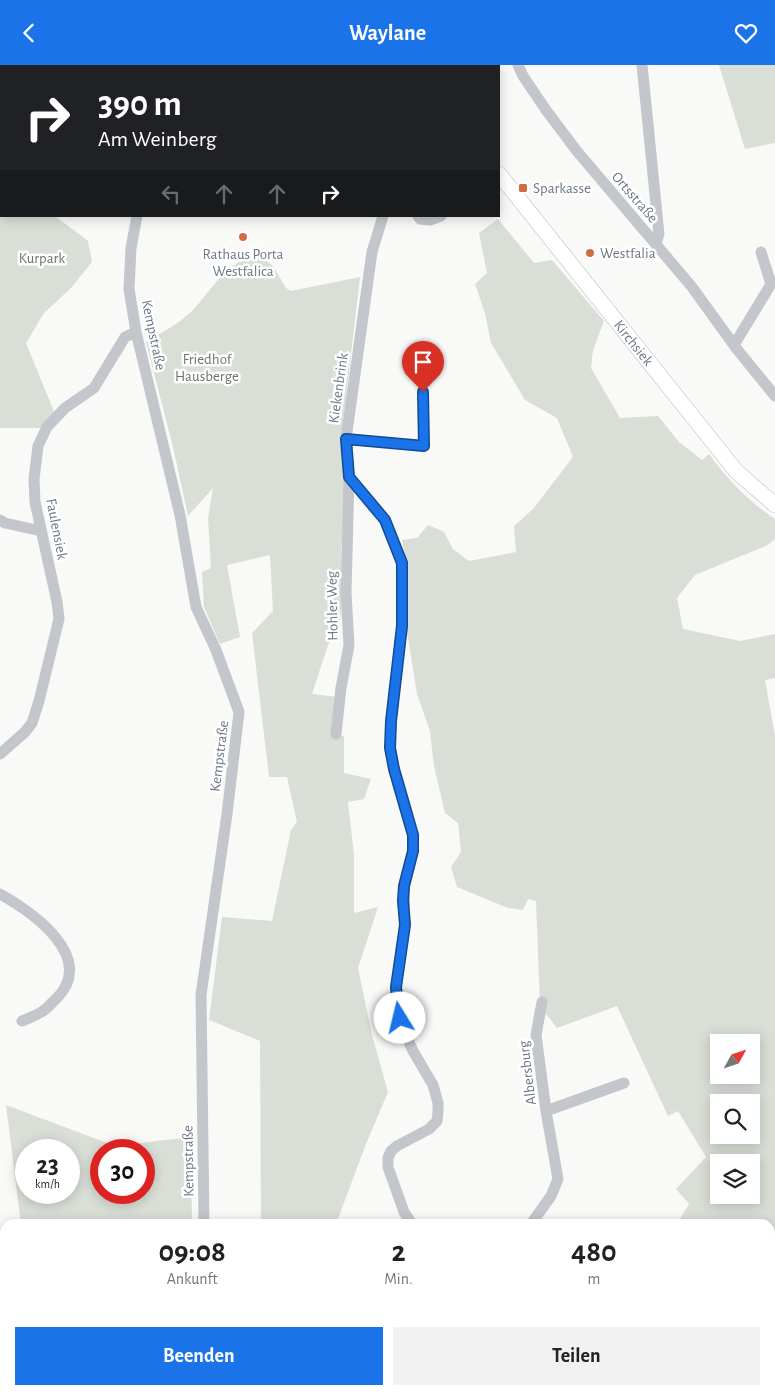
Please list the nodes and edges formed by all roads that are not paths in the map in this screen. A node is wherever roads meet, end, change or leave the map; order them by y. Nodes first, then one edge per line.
1 (518, 65) edge
2 (642, 65) edge
3 (501, 180) edge
4 (137, 217) edge
5 (383, 217) edge
6 (419, 217) edge
7 (438, 217) edge
8 (656, 244) junction
9 (761, 252) dead end
10 (136, 332) junction
11 (734, 345) junction
12 (423, 392) dead end
13 (775, 396) edge
14 (346, 439) junction
15 (349, 477) junction
16 (775, 505) edge
17 (0, 520) edge
18 (41, 531) junction
19 (336, 733) dead end
20 (0, 754) edge
21 (0, 894) edge
22 (542, 1002) dead end
23 (22, 1021) dead end
24 (624, 1083) dead end
25 (546, 1111) junction
26 (204, 1219) edge
27 (409, 1219) edge
28 (535, 1219) edge

1 - 8 street, Ortsstraße
2 - 8 street
3 - 16 main road, Kirchsiek
4 - 10 street, Kempstraße
5 - 14 street, Kiekenbrink
6 - 7 street
8 - 11 street, Ortsstraße
9 - 11 street
10 - 18 street, Faulensiek
10 - 26 street, Kempstraße
11 - 13 street, Ortsstraße
12 - 14 street
14 - 15 street, Kiekenbrink
15 - 19 street, Hohler Weg
15 - 27 street
17 - 18 street
18 - 20 street, Faulensiek
21 - 23 street
22 - 25 street, Albersburg
24 - 25 street, Albersburg
25 - 28 street, Albersburg

